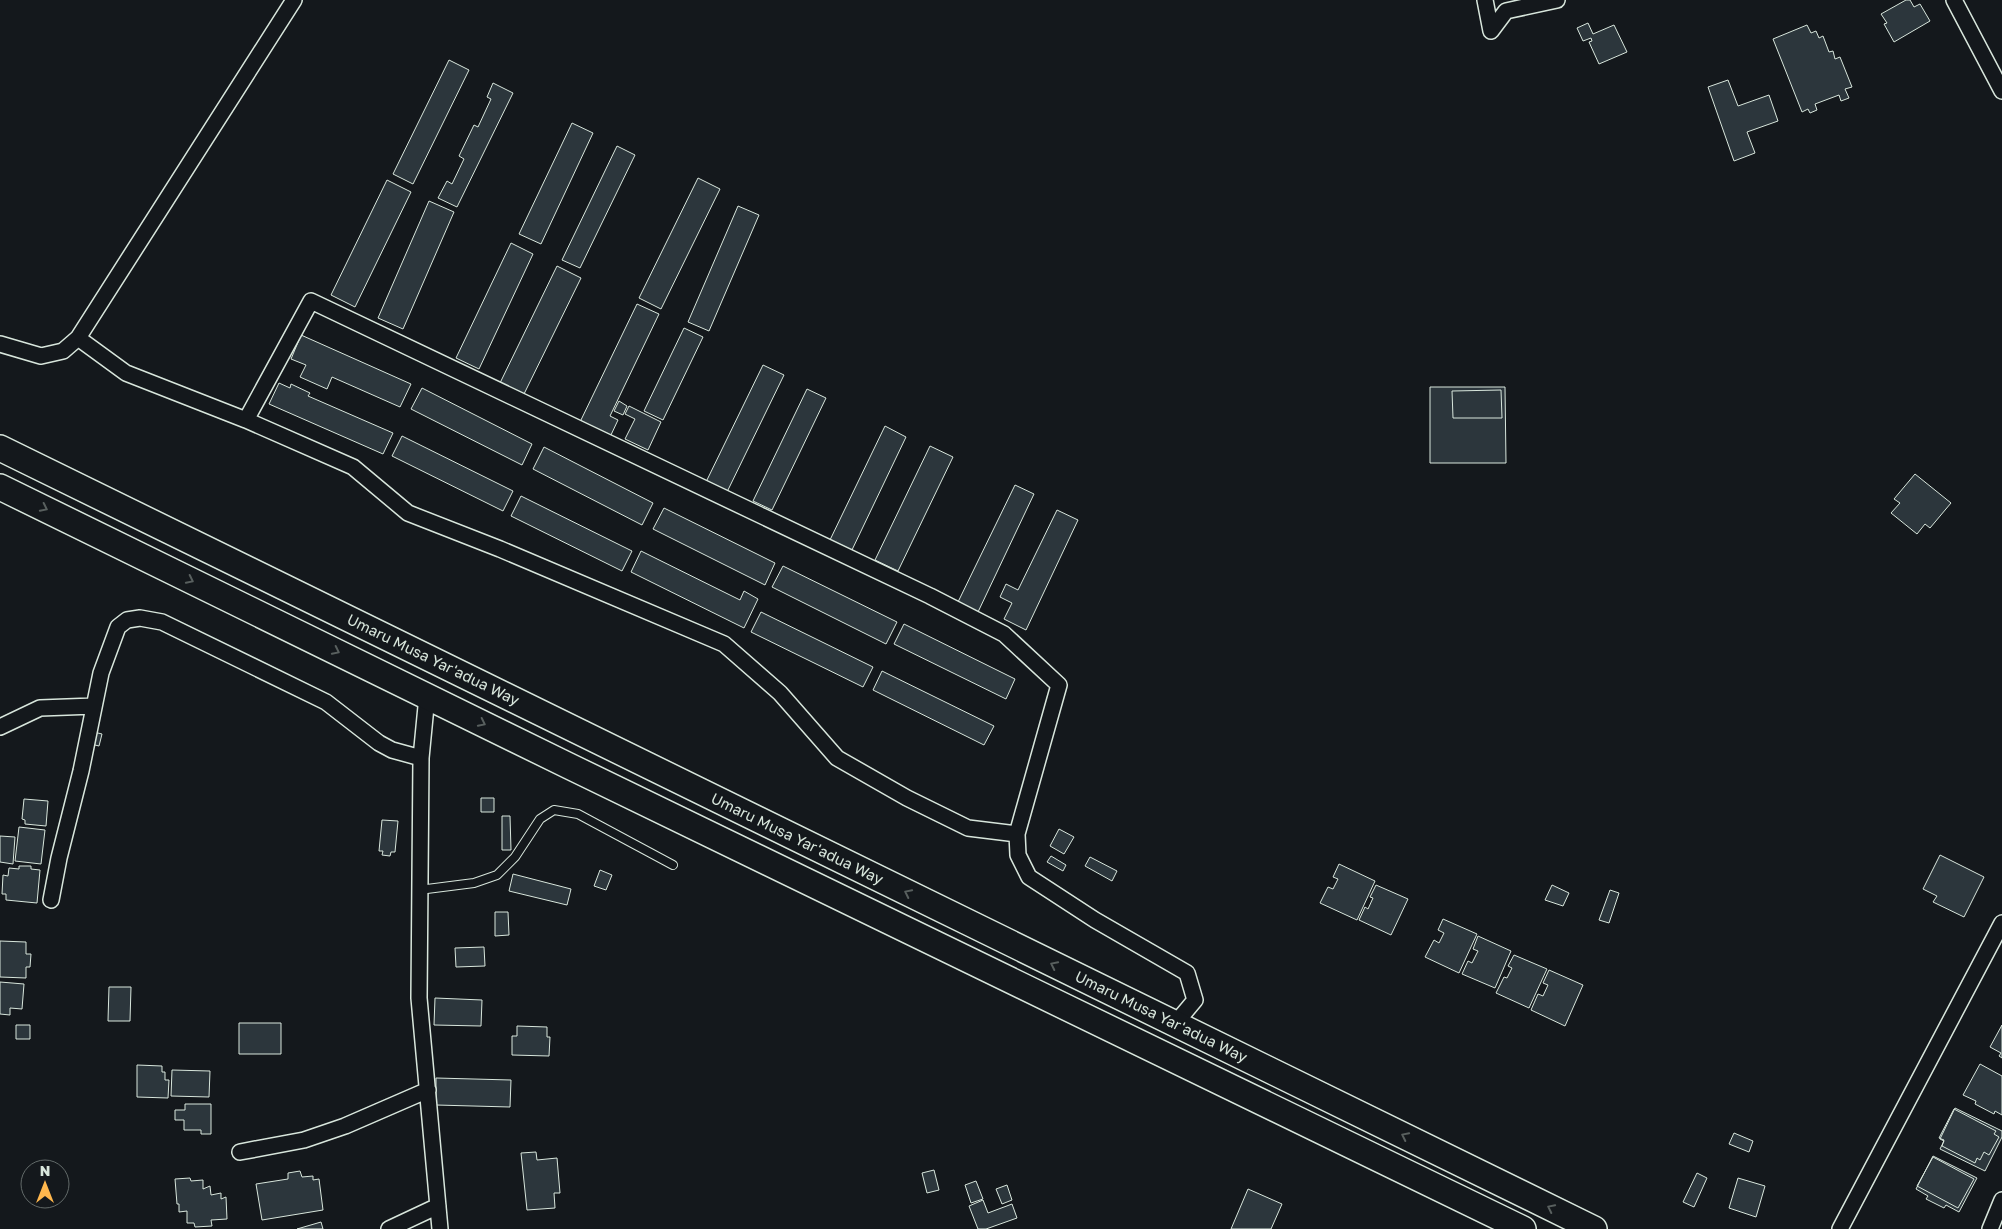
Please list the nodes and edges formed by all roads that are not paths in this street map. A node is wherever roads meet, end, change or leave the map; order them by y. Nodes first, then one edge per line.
1 (294, 0) edge
2 (1485, 0) edge
3 (1557, 0) edge
4 (1954, 0) edge
5 (2002, 91) edge
6 (78, 338) junction
7 (0, 344) edge
8 (246, 420) junction
9 (0, 448) edge
10 (0, 487) edge
11 (427, 696) junction
12 (94, 706) junction
13 (0, 727) edge
14 (421, 758) junction
15 (1017, 834) junction
16 (673, 865) dead end
17 (419, 890) junction
18 (52, 900) dead end
19 (2002, 923) edge
20 (1175, 1024) junction
21 (428, 1090) junction
22 (240, 1152) dead end
23 (2002, 1200) edge
24 (438, 1206) junction
25 (389, 1229) edge
26 (440, 1229) edge
27 (1523, 1229) edge
28 (1594, 1229) edge
29 (1840, 1229) edge
30 (1990, 1229) edge

1 - 6 street
2 - 3 street
4 - 5 street
6 - 7 street
6 - 8 street
8 - 15 street
8 - 15 street
20 -> 9 main road, Umaru Musa Yar'adua Way
10 -> 11 main road
11 - 14 street
11 -> 27 main road
12 - 13 street
12 - 14 street
12 - 18 street
14 - 17 street
15 - 20 street
16 - 17 lane
17 - 21 street
19 - 29 street
28 -> 20 main road, Umaru Musa Yar'adua Way
21 - 22 street
21 - 24 street
23 - 30 street
24 - 25 street
24 - 26 street

